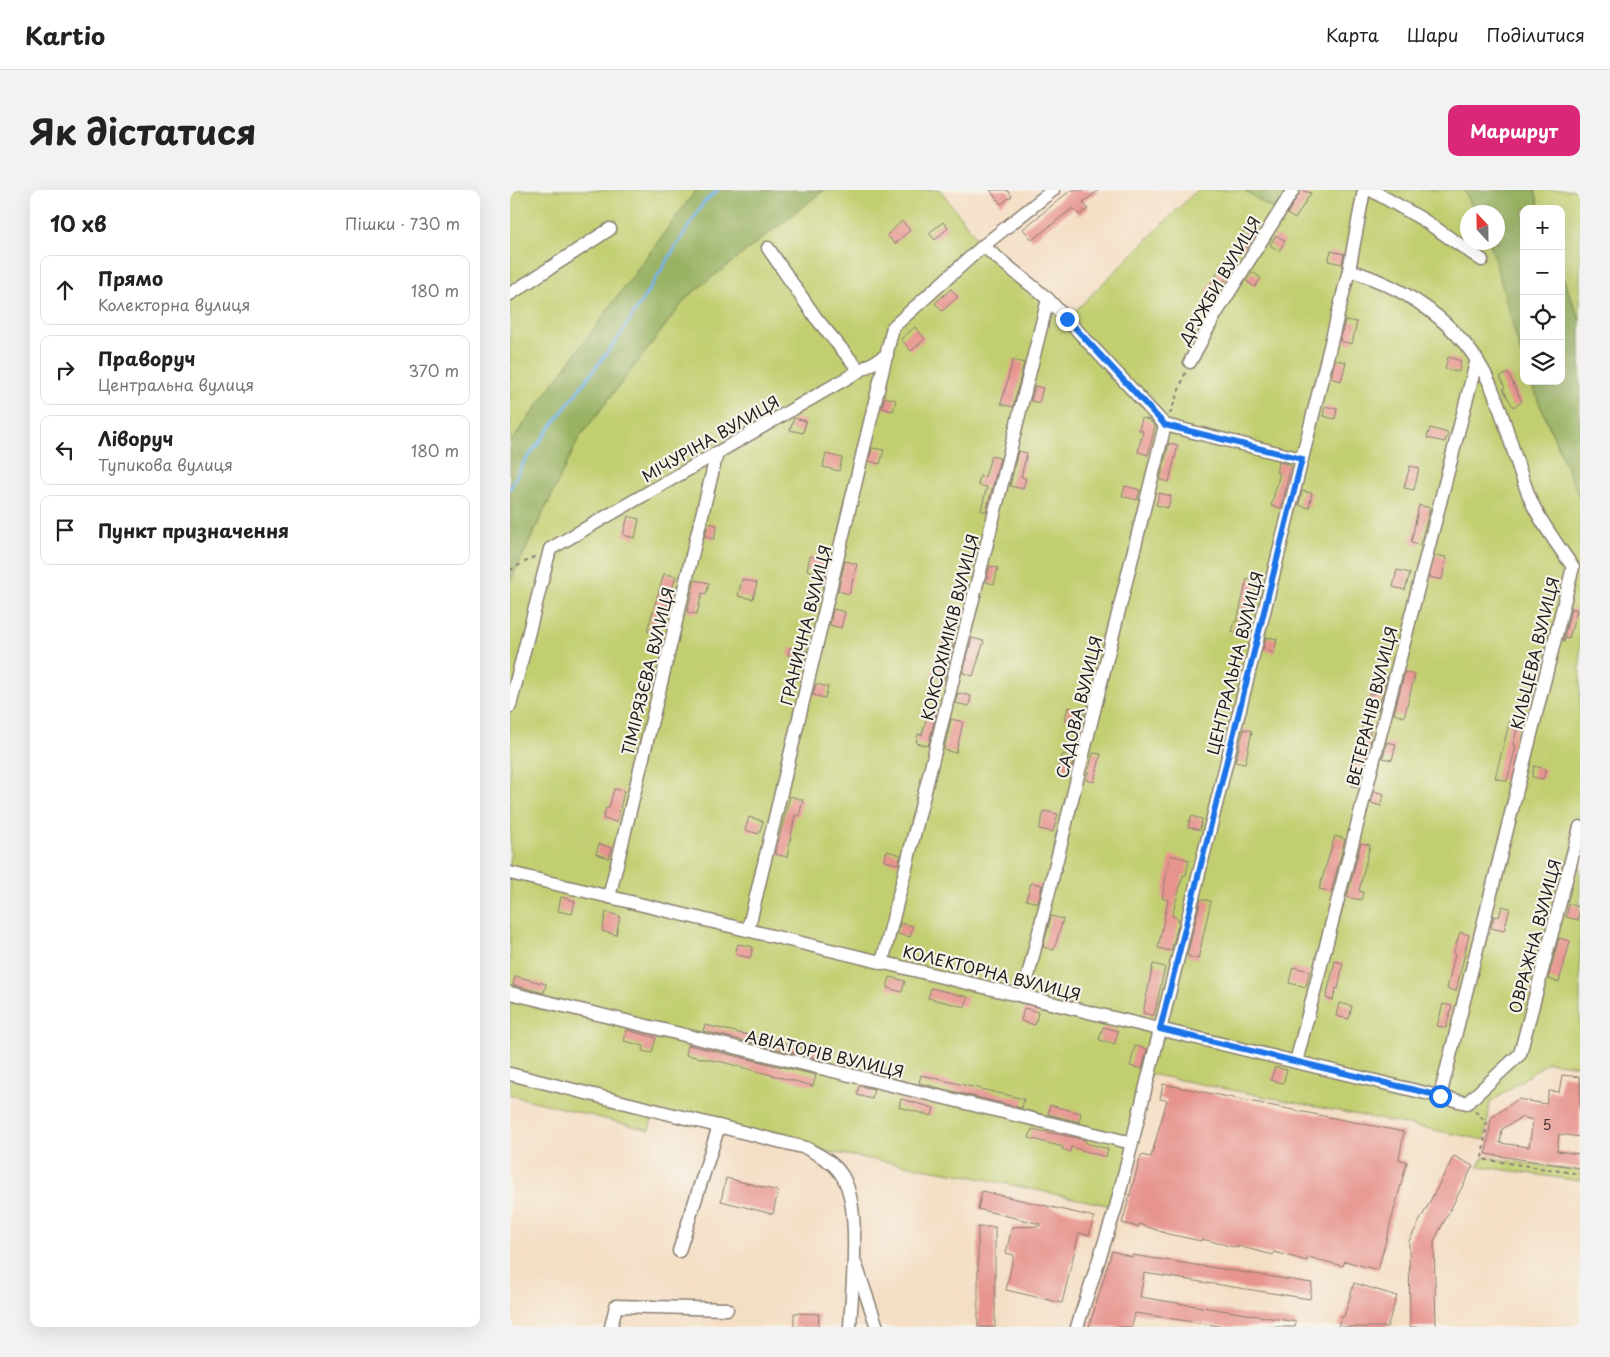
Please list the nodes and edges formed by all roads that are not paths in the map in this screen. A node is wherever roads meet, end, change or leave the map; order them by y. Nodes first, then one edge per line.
1 (1053, 190) edge
2 (1293, 190) edge
3 (1364, 190) edge
4 (1371, 190) edge
5 (610, 229) dead end
6 (983, 246) junction
7 (768, 248) dead end
8 (1482, 260) dead end
9 (1348, 270) junction
10 (510, 294) edge
11 (1048, 299) junction
12 (887, 355) junction
13 (1477, 359) junction
14 (1190, 362) road end
15 (859, 370) junction
16 (1165, 425) junction
17 (717, 452) junction
18 (1302, 459) junction
19 (510, 706) edge
20 (1580, 827) edge
21 (510, 873) edge
22 (609, 897) junction
23 (748, 930) junction
24 (882, 962) junction
25 (510, 993) edge
26 (1023, 996) junction
27 (1160, 1029) junction
28 (1296, 1062) junction
29 (510, 1074) edge
30 (1440, 1096) junction
31 (1467, 1103) joint
32 (719, 1126) junction
33 (1132, 1144) junction
34 (679, 1251) dead end
35 (853, 1255) junction
36 (727, 1310) dead end
37 (611, 1327) edge
38 (850, 1327) edge
39 (877, 1327) edge
40 (1076, 1327) edge

1 - 6 street
2 - 14 street, ДРУЖБИ ВУЛИЦЯ
3 - 9 street, ЦЕНТРАЛЬНА ВУЛИЦЯ
4 - 8 street
5 - 10 street
6 - 11 street
6 - 12 street, ГРАНИЧНА ВУЛИЦЯ
7 - 15 street
9 - 13 street, КІЛЬЦЕВА ВУЛИЦЯ
9 - 18 street, ЦЕНТРАЛЬНА ВУЛИЦЯ
11 - 16 street
11 - 24 street, КОКСОХІМІКІВ ВУЛИЦЯ
12 - 15 street, МІЧУРІНА ВУЛИЦЯ
12 - 23 street, ГРАНИЧНА ВУЛИЦЯ
13 - 28 street, ВЕТЕРАНІВ ВУЛИЦЯ
13 - 30 street, КІЛЬЦЕВА ВУЛИЦЯ
15 - 17 street, МІЧУРІНА ВУЛИЦЯ
16 - 18 street
16 - 26 street, САДОВА ВУЛИЦЯ
17 - 19 street, МІЧУРІНА ВУЛИЦЯ
17 - 22 street, ТІМІРЯЗЄВА ВУЛИЦЯ
18 - 27 street, ЦЕНТРАЛЬНА ВУЛИЦЯ
20 - 31 street, ОВРАЖНА ВУЛИЦЯ
21 - 22 street, КОЛЕКТОРНА ВУЛИЦЯ
22 - 23 street, КОЛЕКТОРНА ВУЛИЦЯ
23 - 24 street, КОЛЕКТОРНА ВУЛИЦЯ
24 - 26 street, КОЛЕКТОРНА ВУЛИЦЯ
25 - 33 street, АВІАТОРІВ ВУЛИЦЯ
26 - 27 street, КОЛЕКТОРНА ВУЛИЦЯ
27 - 28 street, КОЛЕКТОРНА ВУЛИЦЯ
27 - 33 street, ЦЕНТРАЛЬНА ВУЛИЦЯ
28 - 30 street, КОЛЕКТОРНА ВУЛИЦЯ
29 - 32 street
30 - 31 street, КОЛЕКТОРНА ВУЛИЦЯ
32 - 34 street
32 - 35 street
33 - 40 street, ЦЕНТРАЛЬНА ВУЛИЦЯ
35 - 38 street
35 - 39 street
36 - 37 street

